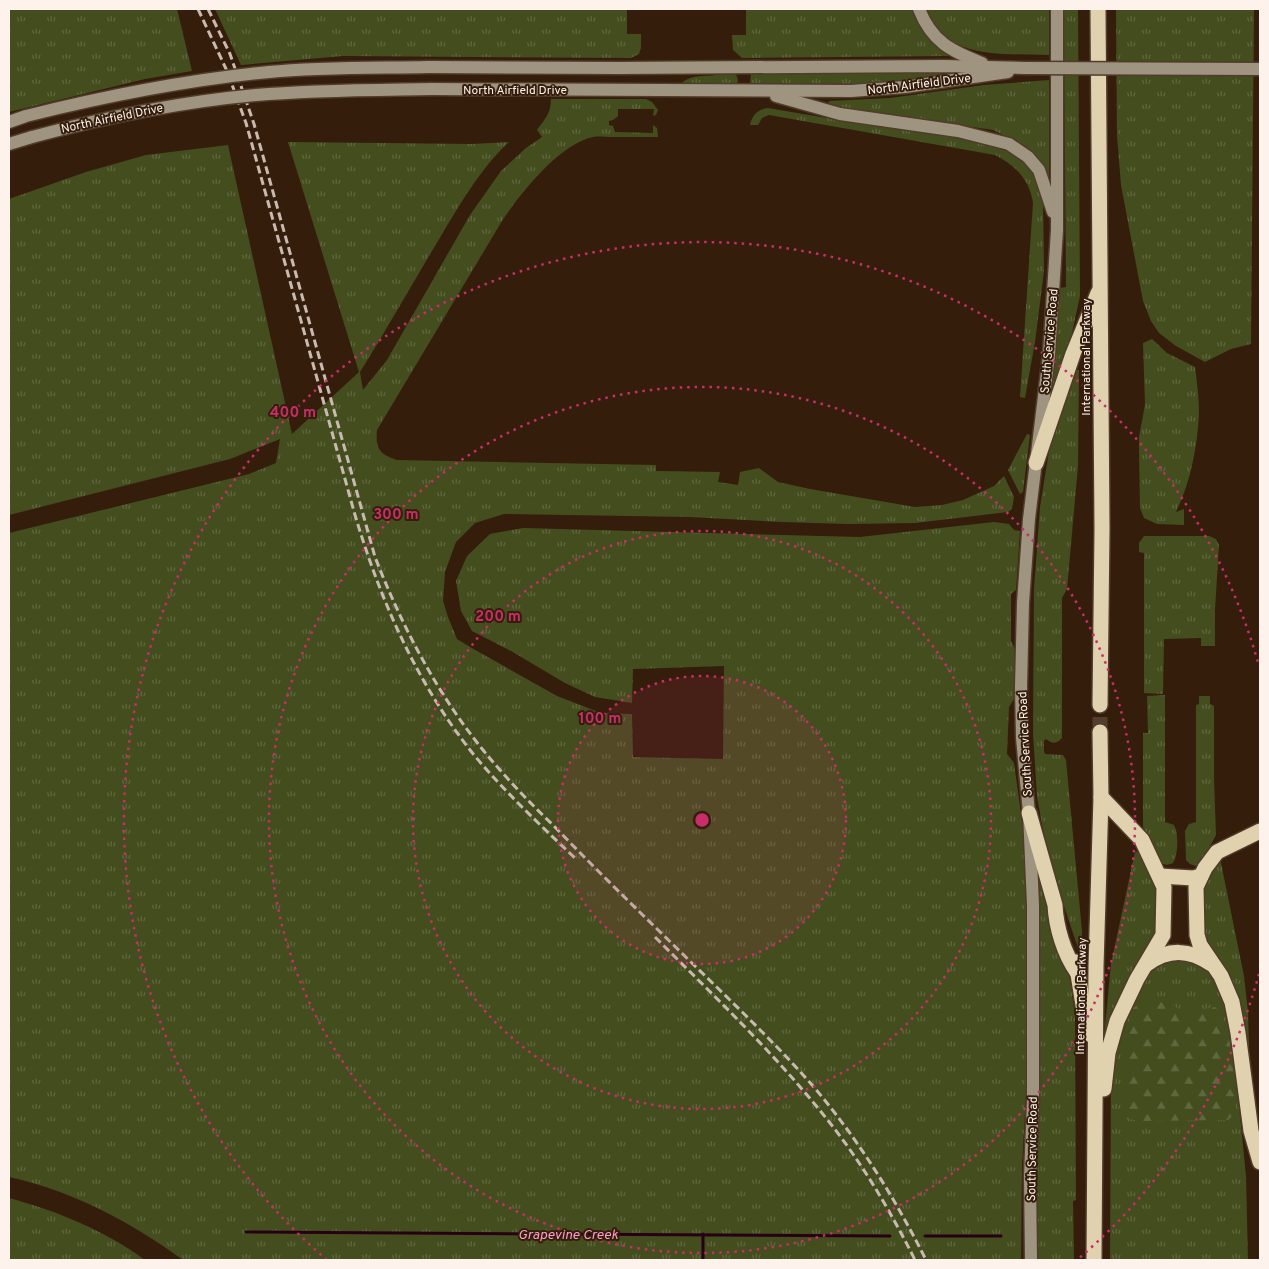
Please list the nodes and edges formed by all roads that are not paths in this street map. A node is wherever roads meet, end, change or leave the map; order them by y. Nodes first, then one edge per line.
1 (919, 9) edge
2 (1057, 9) edge
3 (1098, 9) edge
4 (992, 66) junction
5 (1025, 68) junction
6 (1260, 69) edge
7 (761, 92) junction
8 (9, 122) edge
9 (9, 144) edge
10 (1057, 230) junction
11 (1101, 287) junction
12 (1036, 463) junction
13 (1100, 705) tunnel mouth
14 (1100, 732) tunnel mouth
15 (1101, 797) junction
16 (1030, 813) junction
17 (1260, 831) edge
18 (1160, 876) junction
19 (1201, 876) junction
20 (1146, 965) junction
21 (1214, 966) junction
22 (1096, 1051) junction
23 (1096, 1119) junction
24 (1260, 1162) edge
25 (1031, 1260) edge
26 (1094, 1260) edge

1 - 4 main road
2 - 10 main road
3 - 11 highway, International Parkway
4 - 5 main road, North Airfield Drive
4 - 8 main road, North Airfield Drive, bridge
5 - 6 main road, North Airfield Drive, bridge
5 - 7 main road, North Airfield Drive
7 - 9 main road, North Airfield Drive, bridge
7 - 10 main road
10 - 12 main road, South Service Road
11 - 12 highway
11 - 13 highway, International Parkway
12 - 16 main road, South Service Road
14 - 15 highway, International Parkway
15 - 18 highway
15 - 22 highway, International Parkway
16 - 22 highway
16 - 25 main road, South Service Road
17 - 19 highway
18 - 19 highway
18 - 20 highway
19 - 21 highway
20 - 21 highway
20 - 23 highway
21 - 24 highway
22 - 23 highway, International Parkway
23 - 26 highway, International Parkway

